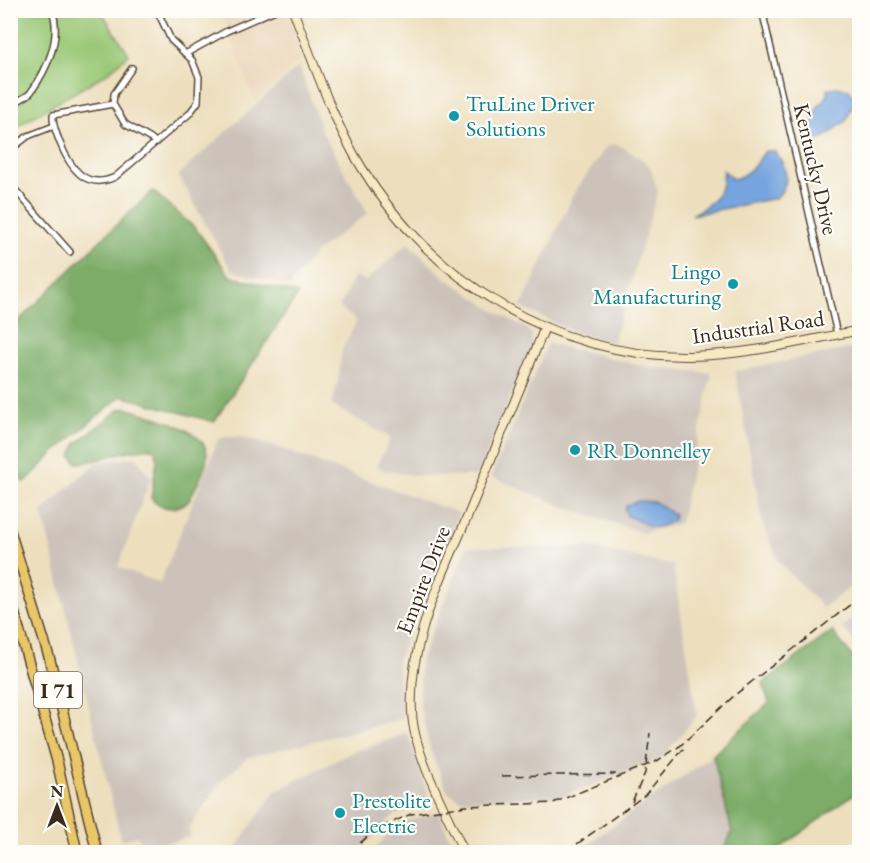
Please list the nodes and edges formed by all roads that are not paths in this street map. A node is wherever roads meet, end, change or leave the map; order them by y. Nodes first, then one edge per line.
1 (52, 10) edge
2 (157, 10) edge
3 (275, 10) edge
4 (293, 10) edge
5 (762, 10) edge
6 (187, 53) junction
7 (132, 68) dead end
8 (113, 104) junction
9 (10, 105) edge
10 (54, 126) junction
11 (156, 142) junction
12 (10, 150) edge
13 (10, 184) edge
14 (70, 252) dead end
15 (545, 327) junction
16 (860, 330) edge
17 (837, 334) junction
18 (10, 531) edge
19 (10, 598) edge
20 (77, 852) edge
21 (97, 852) edge
22 (464, 852) edge

1 - 9 street
2 - 6 street
3 - 6 street
4 - 15 main road, Industrial Road
5 - 17 street, Kentucky Drive
6 - 11 street
7 - 8 street
8 - 10 street
8 - 11 street
10 - 11 street
10 - 12 street
13 - 14 street
15 - 17 main road, Industrial Road
15 - 22 main road, Empire Drive
16 - 17 main road, Industrial Road
18 - 21 highway, I 71
19 - 20 highway, I 71

